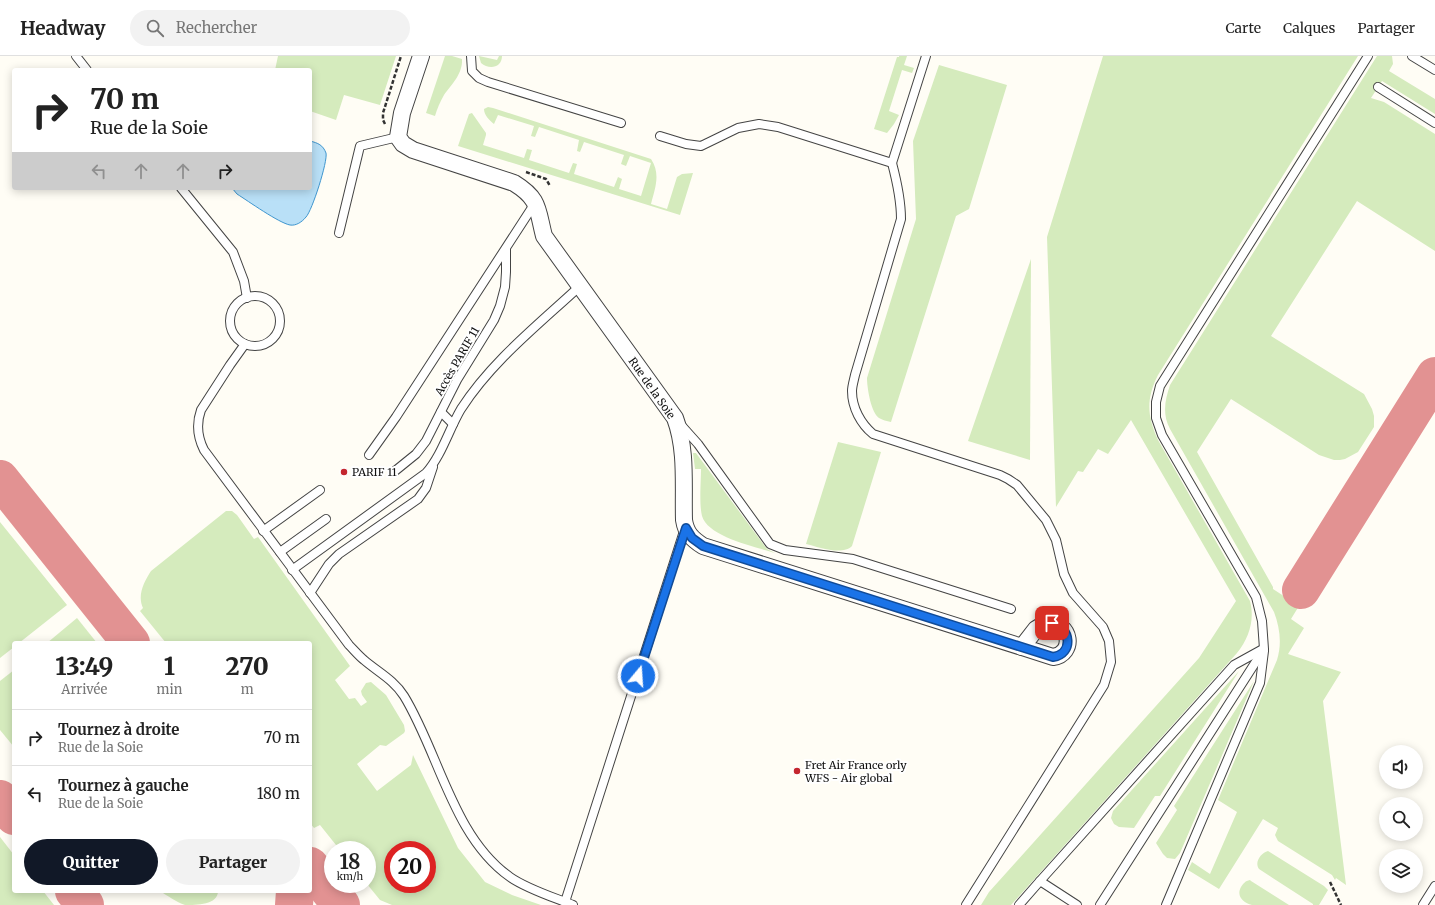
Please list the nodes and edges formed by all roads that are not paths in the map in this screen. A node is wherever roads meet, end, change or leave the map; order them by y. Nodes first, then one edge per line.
1 (76, 56) edge
2 (421, 56) edge
3 (471, 56) edge
4 (926, 56) edge
5 (1368, 56) edge
6 (1412, 56) edge
7 (85, 68) edge
8 (1435, 70) edge
9 (1378, 88) dead end
10 (621, 123) dead end
11 (1435, 123) edge
12 (398, 133) junction
13 (660, 136) dead end
14 (892, 163) junction
15 (183, 190) edge
16 (536, 202) junction
17 (339, 233) dead end
18 (506, 248) junction
19 (580, 286) junction
20 (247, 298) junction
21 (245, 344) junction
22 (441, 412) junction
23 (675, 418) junction
24 (453, 424) junction
25 (369, 455) dead end
26 (434, 464) junction
27 (395, 471) dead end
28 (320, 490) dead end
29 (326, 519) dead end
30 (686, 528) junction
31 (263, 531) junction
32 (280, 552) junction
33 (292, 570) junction
34 (310, 593) junction
35 (1011, 609) dead end
36 (1022, 647) dead end
37 (1264, 649) junction
38 (1040, 881) junction
39 (1435, 886) edge
40 (569, 903) edge
41 (966, 905) edge
42 (1019, 905) edge
43 (1077, 905) edge
44 (1100, 905) edge
45 (1166, 905) edge
46 (1423, 905) edge

1 - 7 lane
2 - 12 street
3 - 10 lane
4 - 14 lane
5 - 37 lane
6 - 8 lane
9 - 11 lane
12 - 16 street
12 - 17 lane
13 - 14 lane
14 - 41 lane
15 - 20 lane
16 - 18 lane, Accès PARIF 11
16 - 19 street, Rue de la Soie
18 - 22 lane, Accès PARIF 11
18 - 25 lane, Accès PARIF 11
19 - 23 street, Rue de la Soie
19 - 24 lane
20 - 21 lane
20 - 21 lane
21 - 31 lane
22 - 24 lane
22 - 27 lane, Accès PARIF 11
23 - 30 street, Rue de la Soie
23 - 35 lane
24 - 26 lane
26 - 33 lane
26 - 34 lane
28 - 31 lane
29 - 32 lane
30 - 36 street
30 - 40 lane
31 - 32 lane
32 - 33 lane
33 - 34 lane
34 - 40 lane
37 - 38 lane
37 - 44 lane
37 - 45 lane
38 - 42 lane
38 - 43 lane
39 - 46 lane

